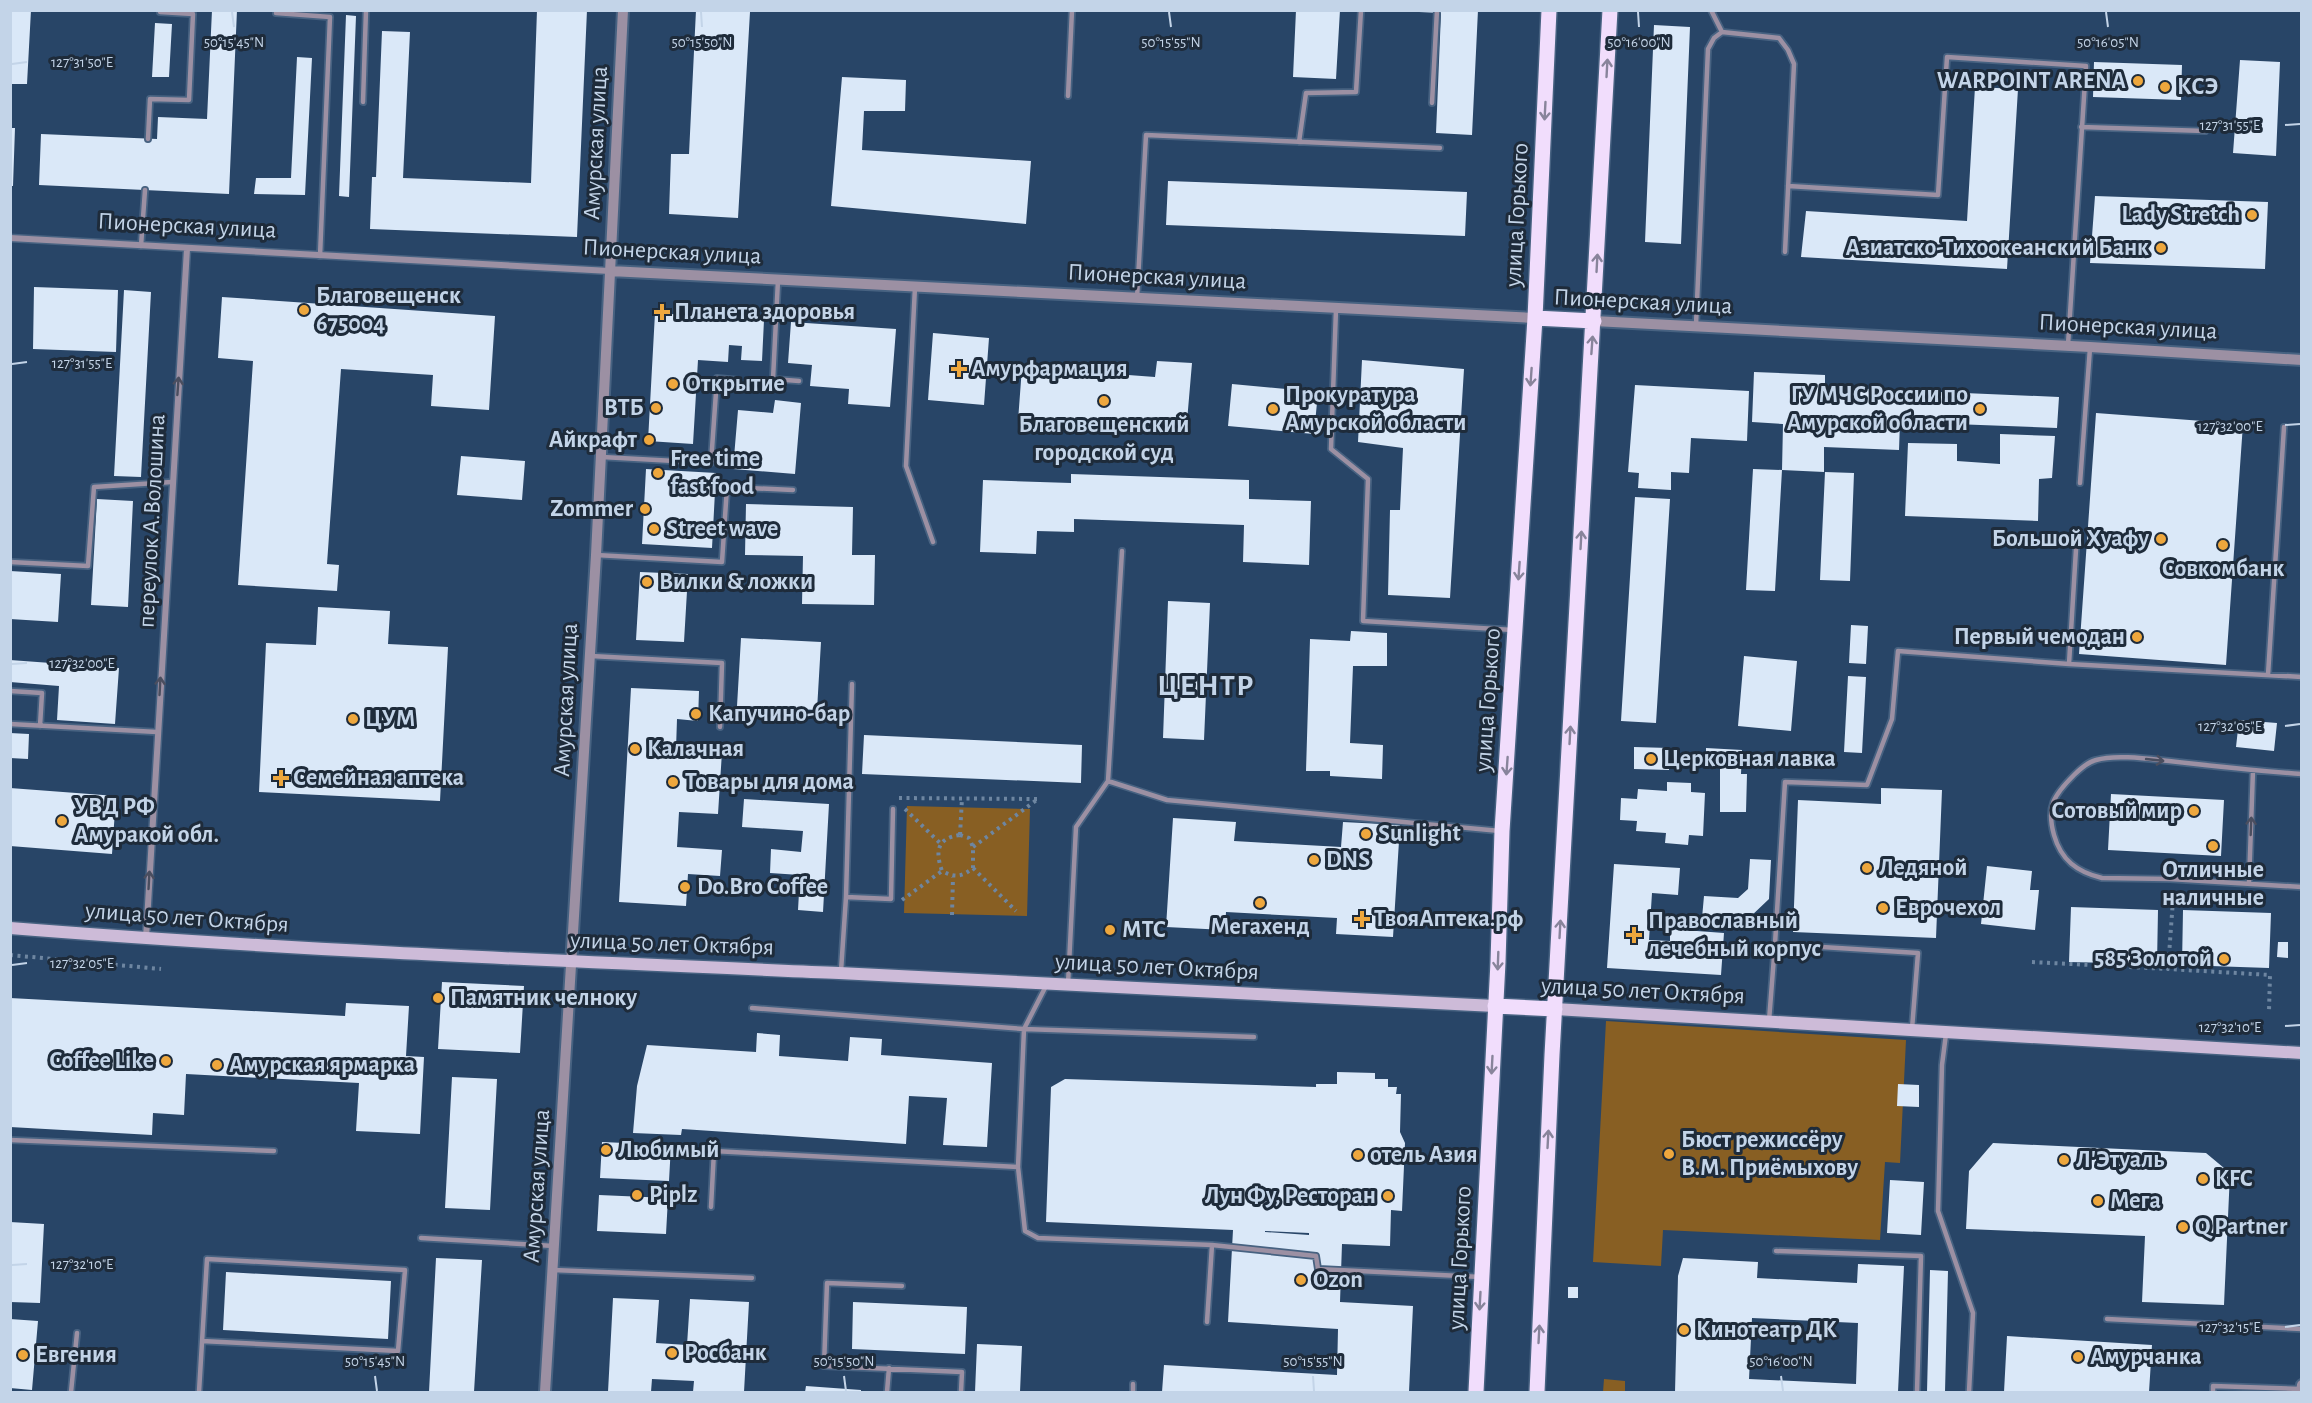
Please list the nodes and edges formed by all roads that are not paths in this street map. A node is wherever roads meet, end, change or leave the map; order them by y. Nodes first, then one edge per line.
1 (366, 10) edge
2 (623, 10) edge
3 (1072, 10) edge
4 (1361, 10) edge
5 (1437, 10) edge
6 (1549, 10) edge
7 (1610, 10) edge
8 (1712, 10) edge
9 (160, 12) edge
10 (276, 13) dead end
11 (1722, 32) junction
12 (1068, 96) dead end
13 (363, 102) dead end
14 (1432, 103) dead end
15 (2081, 127) junction
16 (2205, 131) dead end
17 (148, 138) dead end
18 (1299, 142) junction
19 (1440, 148) dead end
20 (1788, 186) junction
21 (145, 190) dead end
22 (10, 238) edge
23 (141, 246) junction
24 (187, 249) junction
25 (1785, 252) dead end
26 (320, 256) junction
27 (610, 271) junction
28 (778, 279) junction
29 (915, 287) junction
30 (1137, 298) junction
31 (1336, 309) junction
32 (1535, 318) junction
33 (1594, 321) junction
34 (1696, 327) junction
35 (2068, 345) junction
36 (2090, 347) junction
37 (2301, 360) edge
38 (738, 380) dead end
39 (799, 381) dead end
40 (2284, 427) dead end
41 (602, 457) junction
42 (172, 482) junction
43 (2080, 483) dead end
44 (793, 490) dead end
45 (2077, 533) dead end
46 (933, 542) dead end
47 (1122, 551) dead end
48 (596, 555) junction
49 (10, 562) edge
50 (1516, 630) junction
51 (590, 656) junction
52 (2069, 664) junction
53 (2268, 675) junction
54 (2301, 677) edge
55 (852, 684) dead end
56 (10, 691) edge
57 (10, 724) edge
58 (40, 726) junction
59 (720, 727) dead end
60 (157, 732) junction
61 (2253, 770) junction
62 (2301, 774) edge
63 (1108, 781) junction
64 (893, 809) dead end
65 (1502, 831) junction
66 (2249, 883) junction
67 (2301, 887) edge
68 (846, 897) junction
69 (10, 928) edge
70 (146, 939) junction
71 (1775, 944) junction
72 (572, 962) junction
73 (841, 973) junction
74 (1047, 984) junction
75 (1068, 984) junction
76 (1496, 1006) junction
77 (752, 1008) dead end
78 (1555, 1009) junction
79 (1769, 1021) junction
80 (1024, 1029) junction
81 (1912, 1030) junction
82 (1946, 1032) junction
83 (1254, 1037) dead end
84 (2301, 1053) edge
85 (10, 1140) edge
86 (274, 1151) dead end
87 (1018, 1167) junction
88 (711, 1207) dead end
89 (421, 1238) dead end
90 (1212, 1245) junction
91 (554, 1246) junction
92 (1776, 1251) dead end
93 (553, 1270) junction
94 (1481, 1277) junction
95 (752, 1278) dead end
96 (902, 1287) dead end
97 (2107, 1319) dead end
98 (1208, 1322) dead end
99 (2301, 1329) edge
100 (77, 1333) dead end
101 (202, 1341) junction
102 (889, 1368) junction
103 (1133, 1384) dead end
104 (2301, 1385) edge
105 (2301, 1391) edge
106 (71, 1392) edge
107 (199, 1392) edge
108 (545, 1392) edge
109 (887, 1392) edge
110 (961, 1392) edge
111 (1133, 1392) edge
112 (1476, 1392) edge
113 (1537, 1392) edge
114 (1917, 1392) edge
115 (1969, 1392) edge
116 (2213, 1392) edge

1 - 13 lane
2 - 27 street, Амурская улица
3 - 12 lane
4 - 18 lane
5 - 14 lane
6 -> 32 main road, улица Горького
33 -> 7 main road
8 - 11 lane
9 - 17 lane
10 - 26 lane
11 - 20 lane
11 - 34 lane
15 - 16 lane
15 - 20 lane
15 - 35 lane
18 - 19 lane
18 - 30 lane
20 - 25 lane
21 - 23 lane
22 - 23 street, Пионерская улица
23 - 24 street, Пионерская улица
24 - 26 street, Пионерская улица
42 -> 24 street, переулок А.Волошина
26 - 27 street, Пионерская улица
27 - 28 street, Пионерская улица
27 - 41 street, Амурская улица
28 - 29 street, Пионерская улица
28 - 39 lane
29 - 30 street, Пионерская улица
29 - 46 lane
30 - 31 street, Пионерская улица
31 - 32 street, Пионерская улица
31 - 50 lane
32 - 33 main road, Пионерская улица
32 -> 50 main road, улица Горького
33 - 34 street, Пионерская улица
78 -> 33 main road
34 - 35 street, Пионерская улица
35 - 36 street, Пионерская улица
36 - 37 street, Пионерская улица
36 - 43 lane
38 - 41 lane
40 - 53 lane
41 - 48 street, Амурская улица
42 - 49 lane
60 -> 42 street, переулок А.Волошина
44 - 48 lane
45 - 52 lane
47 - 63 lane
48 - 51 street, Амурская улица
50 -> 65 main road, улица Горького
51 - 59 lane
51 - 72 street, Амурская улица
52 - 53 lane
52 - 71 lane
53 - 54 lane
55 - 68 lane
56 - 58 lane
57 - 58 lane
58 - 60 lane
70 -> 60 street, переулок А.Волошина
61 - 62 lane
66 -> 61 lane
66 -> 61 lane
63 - 65 lane
63 - 75 lane
64 - 68 lane
65 -> 76 main road, улица Горького
66 - 67 lane
68 - 73 lane
69 - 70 main road, улица 50 лет Октября
70 - 72 main road, улица 50 лет Октября
71 - 79 lane
71 - 81 lane
72 - 73 main road, улица 50 лет Октября
72 - 91 street, Амурская улица
73 - 74 main road, улица 50 лет Октября
74 - 75 main road, улица 50 лет Октября
74 - 80 lane
75 - 76 main road, улица 50 лет Октября
76 - 78 main road, улица 50 лет Октября
76 -> 94 main road, улица Горького
77 - 80 lane
78 - 79 main road, улица 50 лет Октября
113 -> 78 main road
79 - 81 main road, улица 50 лет Октября
80 - 83 lane
80 - 87 lane
81 - 82 main road, улица 50 лет Октября
82 - 84 main road, улица 50 лет Октября
82 - 115 lane
85 - 86 lane
87 - 88 lane
87 - 90 lane
89 - 91 lane
90 - 94 lane
90 - 98 lane
91 - 93 street, Амурская улица
92 - 114 lane
93 - 95 lane
93 - 108 street, Амурская улица
94 -> 112 main road, улица Горького
96 - 102 lane
97 - 99 lane
100 - 106 lane
101 - 101 lane
101 - 107 lane
102 - 109 lane
102 - 110 lane
103 - 111 lane
104 - 105 street
105 - 116 lane

